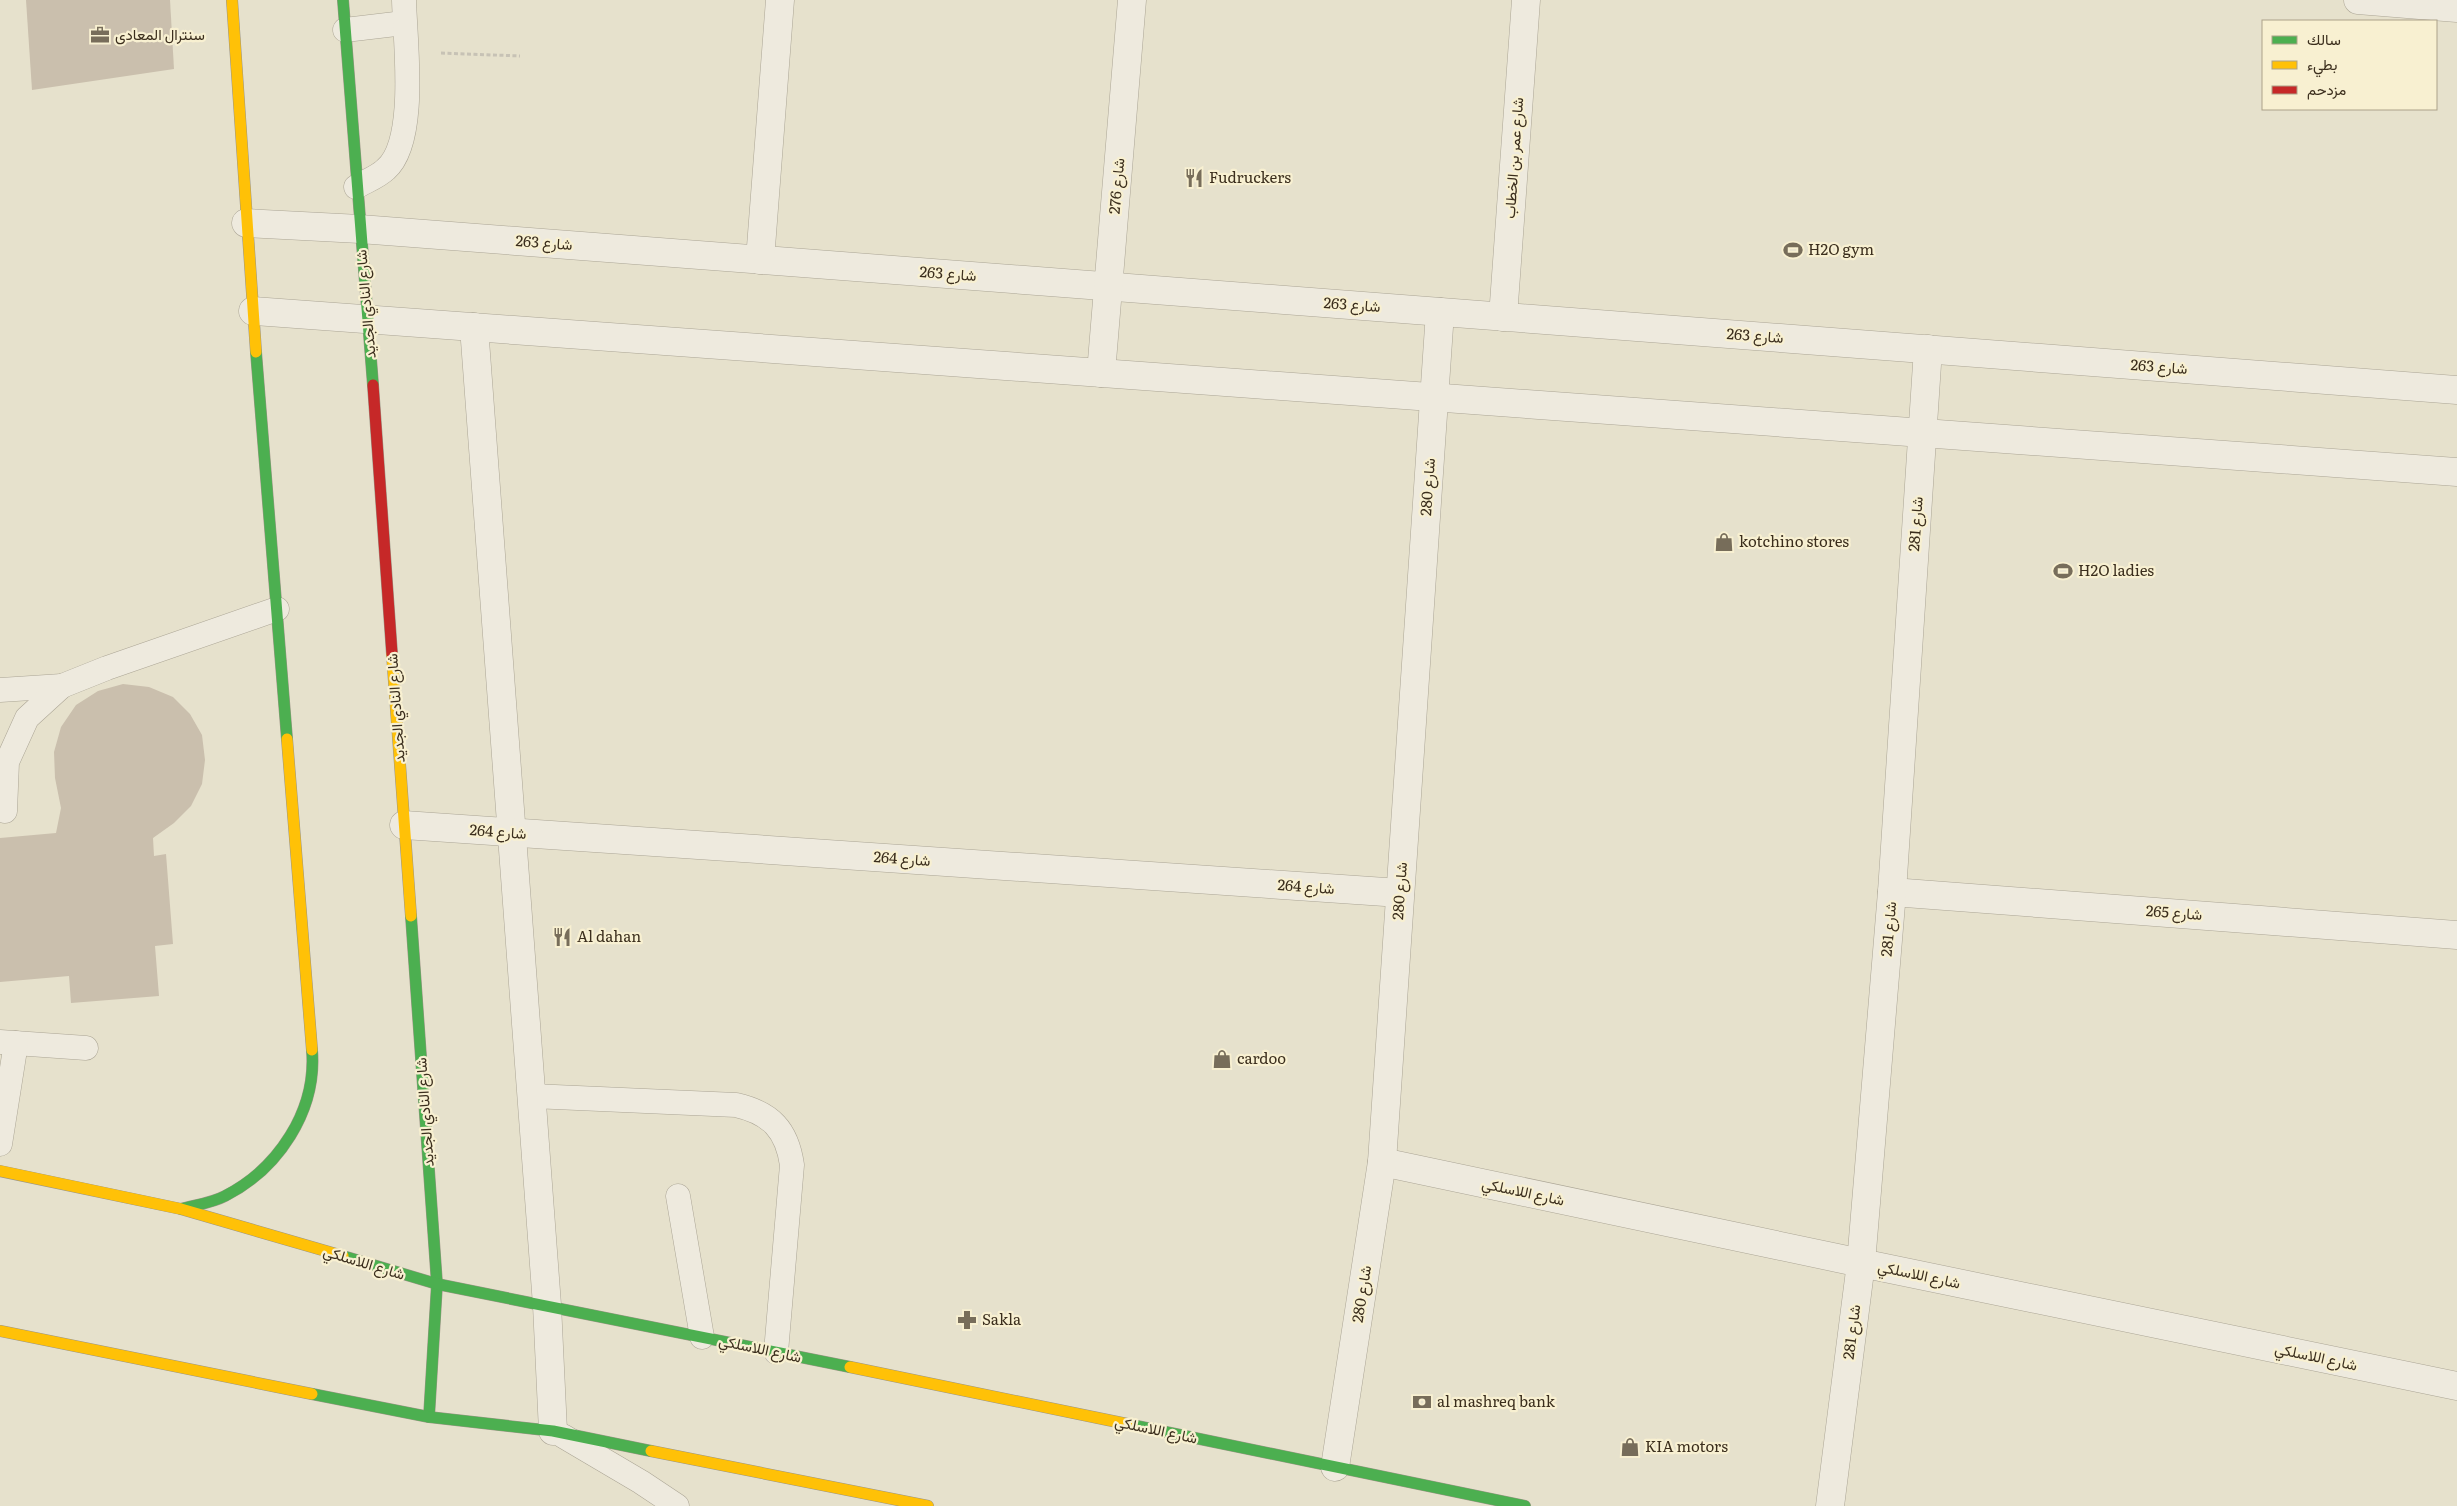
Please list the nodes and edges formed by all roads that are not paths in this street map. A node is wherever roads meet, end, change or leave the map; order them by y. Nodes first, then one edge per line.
1 (232, 0) edge
2 (343, 0) edge
3 (404, 0) edge
4 (780, 0) edge
5 (1132, 0) edge
6 (1526, 0) edge
7 (2358, 0) edge
8 (2396, 2) edge
9 (2457, 8) edge
10 (404, 23) junction
11 (345, 30) junction
12 (356, 187) junction
13 (246, 223) junction
14 (360, 229) junction
15 (760, 260) junction
16 (1108, 286) junction
17 (253, 311) junction
18 (1440, 312) junction
19 (1503, 317) junction
20 (368, 319) junction
21 (474, 327) junction
22 (1928, 349) junction
23 (1101, 373) junction
24 (2457, 390) edge
25 (1434, 397) junction
26 (1922, 433) junction
27 (2457, 472) edge
28 (277, 609) junction
29 (62, 686) junction
30 (0, 690) edge
31 (5, 810) dead end
32 (404, 825) junction
33 (513, 833) junction
34 (1892, 892) junction
35 (1400, 893) junction
36 (2457, 935) edge
37 (8, 1042) edge
38 (86, 1048) dead end
39 (532, 1096) junction
40 (0, 1144) edge
41 (1382, 1162) junction
42 (0, 1171) edge
43 (678, 1196) dead end
44 (181, 1209) junction
45 (1861, 1263) junction
46 (437, 1284) junction
47 (547, 1305) junction
48 (0, 1331) edge
49 (702, 1337) junction
50 (776, 1352) junction
51 (2457, 1386) edge
52 (429, 1417) junction
53 (552, 1431) junction
54 (1335, 1467) junction
55 (677, 1506) edge
56 (928, 1506) edge
57 (1525, 1506) edge
58 (1830, 1506) edge

1 - 13 street
2 - 11 street, شارع النادي الجديد
3 - 10 lane
4 - 15 street
5 - 16 street, شارع 276
6 - 19 street, شارع عمر بن الخطاب
7 - 8 street
8 - 9 street
10 - 11 lane
10 - 12 lane
11 - 12 street, شارع النادي الجديد
12 - 14 street, شارع النادي الجديد
13 - 14 street, شارع 263
13 - 17 street
14 - 15 street, شارع 263
14 - 20 street, شارع النادي الجديد
15 - 16 street, شارع 263
16 - 18 street, شارع 263
16 - 23 street, شارع 276
17 - 20 street
17 - 28 street
18 - 19 street, شارع 263
18 - 25 street, شارع 280
19 - 22 street, شارع 263
20 - 21 street
20 - 32 street, شارع النادي الجديد
21 - 23 street
21 - 33 street
22 - 24 street, شارع 263
22 - 26 street, شارع 281
23 - 25 street
25 - 26 street
25 - 35 street, شارع 280
26 - 27 street
26 - 34 street, شارع 281
28 - 29 lane
28 - 44 street
29 - 30 lane
29 - 31 lane
32 - 33 street, شارع 264
32 - 46 street, شارع النادي الجديد
33 - 35 street, شارع 264
33 - 39 street
34 - 36 street, شارع 265
34 - 45 street, شارع 281
35 - 41 street, شارع 280
37 - 38 lane
37 - 40 lane
39 - 47 street
39 - 50 lane
41 - 45 street, شارع اللاسلكي
41 - 54 street, شارع 280
42 - 44 street, شارع اللاسلكي
43 - 49 lane
44 - 46 street, شارع اللاسلكي
45 - 51 street, شارع اللاسلكي
45 - 58 street, شارع 281
46 - 47 street, شارع اللاسلكي
46 - 52 street, شارع النادي الجديد
47 - 49 street, شارع اللاسلكي
47 - 53 street
48 - 52 street
49 - 50 street, شارع اللاسلكي
50 - 54 street, شارع اللاسلكي
52 - 53 street
53 - 55 lane
53 - 56 street
54 - 57 street, شارع اللاسلكي

